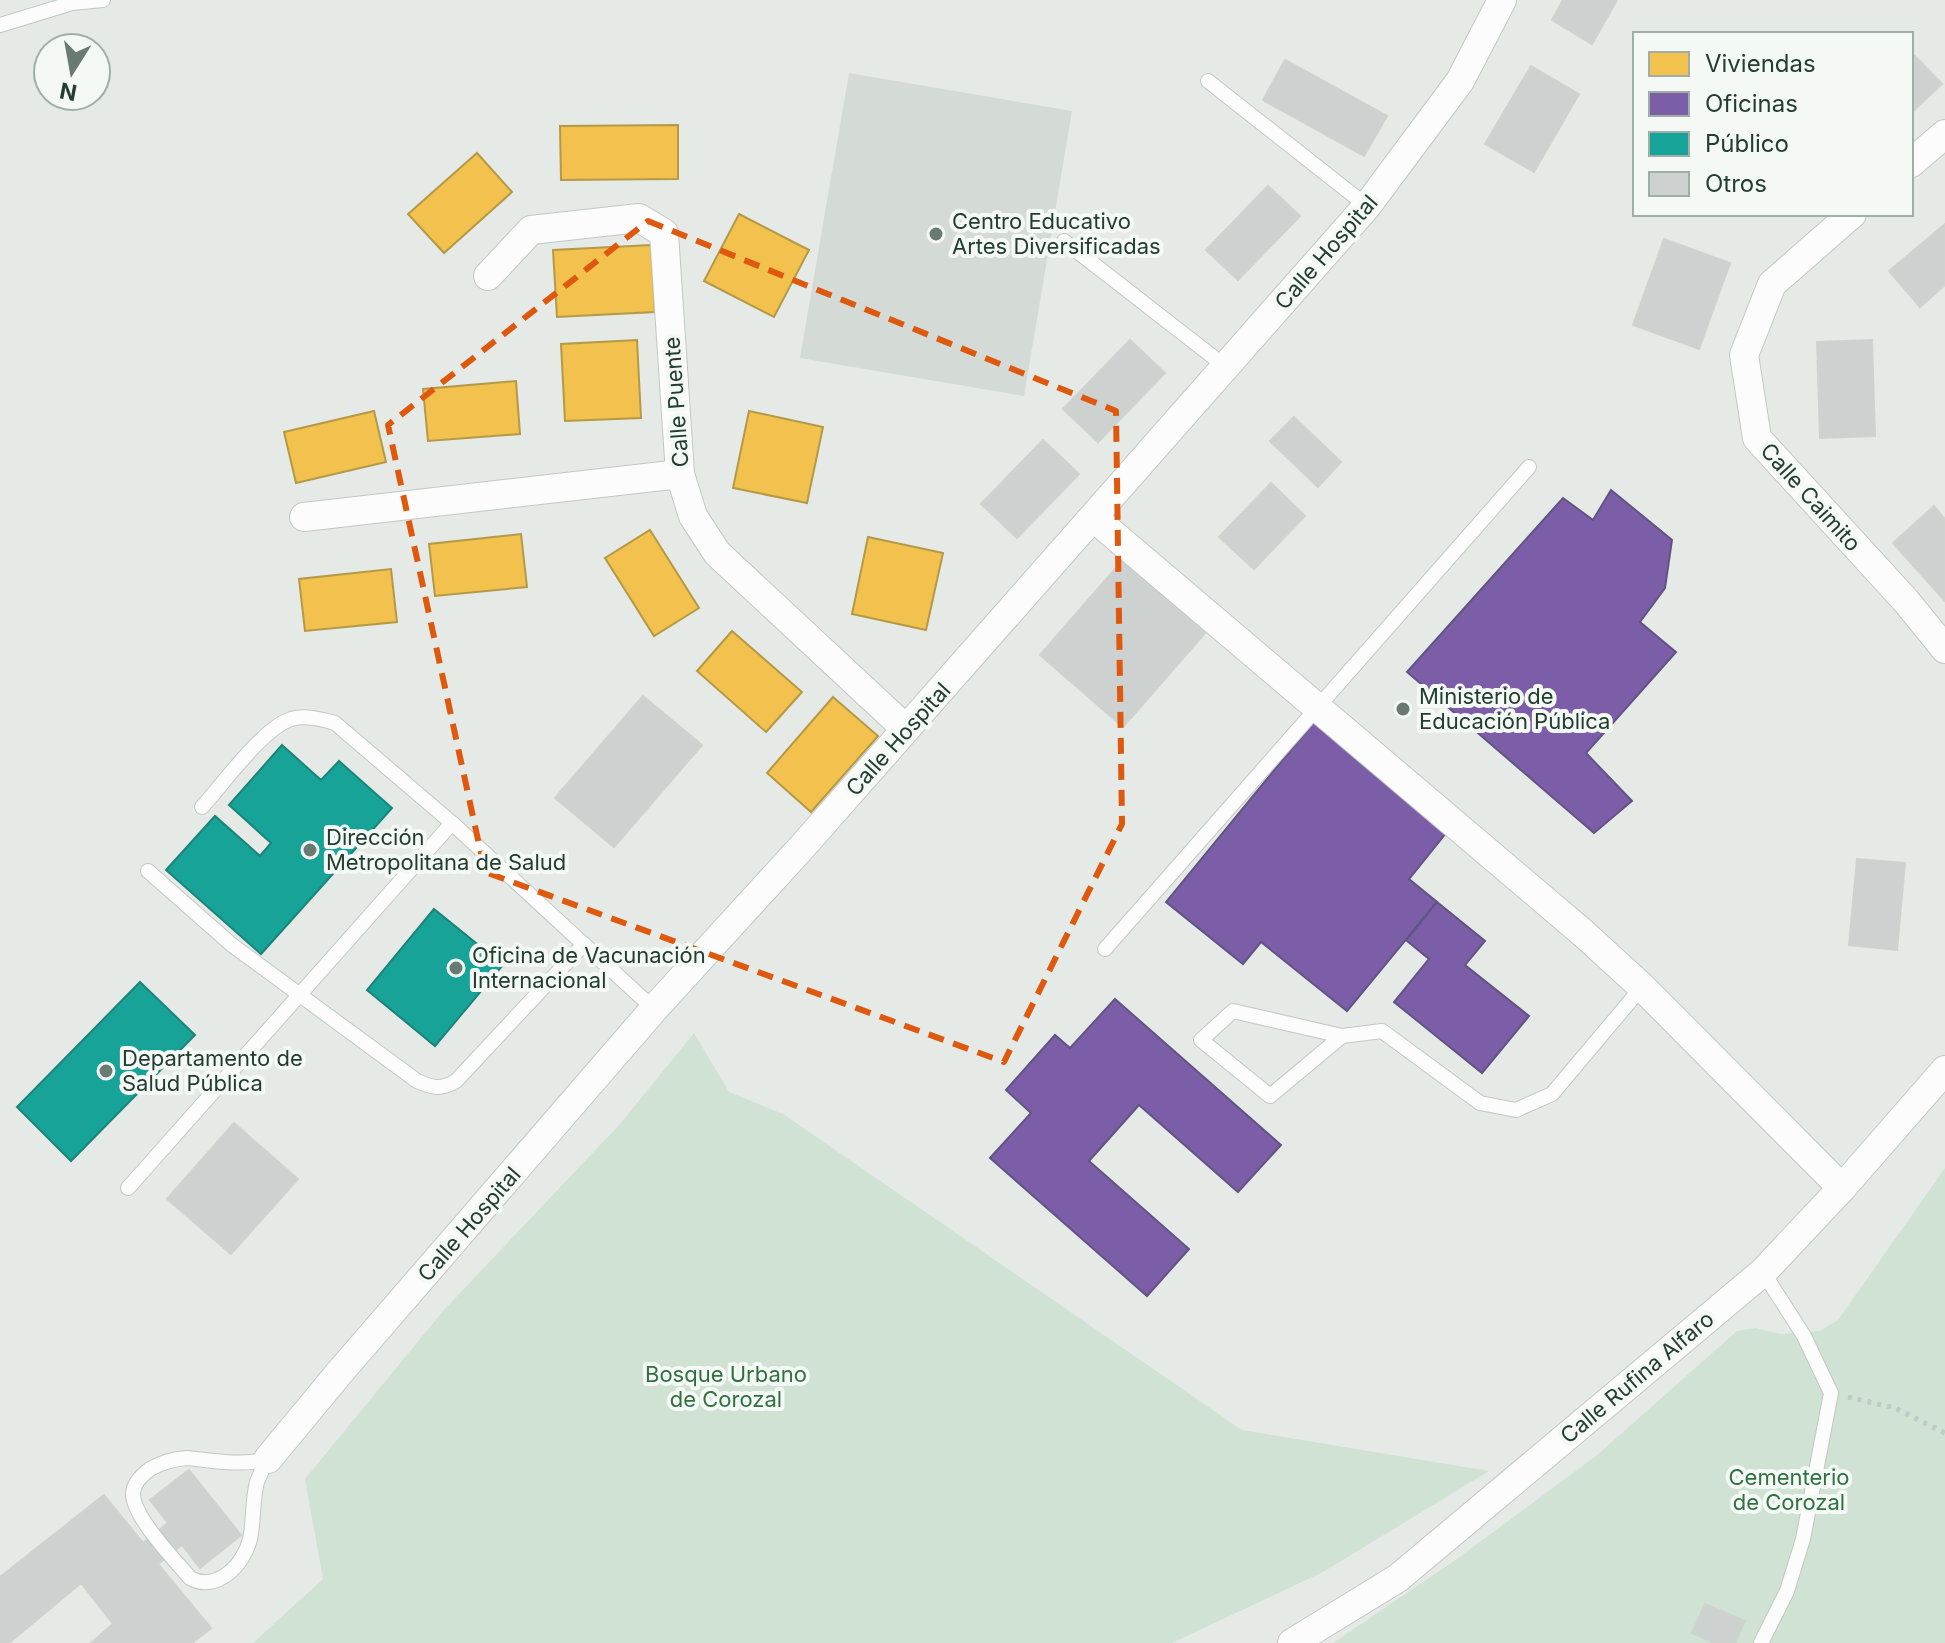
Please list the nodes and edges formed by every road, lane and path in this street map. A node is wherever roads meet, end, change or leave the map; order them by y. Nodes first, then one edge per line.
1 (103, 0) edge
2 (1502, 0) edge
3 (0, 25) edge
4 (1208, 81) dead end
5 (1945, 134) edge
6 (1913, 161) edge
7 (1367, 206) junction
8 (1850, 216) edge
9 (1064, 241) dead end
10 (488, 276) dead end
11 (1226, 367) junction
12 (1529, 467) dead end
13 (680, 474) junction
14 (304, 517) dead end
15 (1094, 518) junction
16 (1945, 649) edge
17 (1316, 708) junction
18 (906, 729) junction
19 (202, 807) dead end
20 (452, 823) junction
21 (148, 871) dead end
22 (584, 944) junction
23 (1105, 949) dead end
24 (1642, 987) junction
25 (299, 992) junction
26 (654, 1009) junction
27 (1342, 1036) junction
28 (1945, 1070) edge
29 (128, 1188) dead end
30 (1842, 1188) junction
31 (1763, 1272) junction
32 (1831, 1393) junction
33 (1945, 1433) edge
34 (268, 1459) junction
35 (1292, 1643) edge
36 (1761, 1643) edge

1 - 3 lane
2 - 7 street, Calle Hospital
4 - 7 lane
5 - 6 street
7 - 11 street, Calle Hospital
8 - 16 street, Calle Caimito
9 - 11 lane
10 - 13 street, Calle Puente
11 - 15 street, Calle Hospital
12 - 17 lane
13 - 14 street
13 - 18 street, Calle Puente
15 - 17 street
15 - 18 street, Calle Hospital
17 - 23 lane
17 - 24 street
18 - 26 street, Calle Hospital
19 - 20 lane
20 - 22 lane
20 - 25 lane
21 - 25 lane
22 - 25 lane
22 - 26 lane
24 - 27 lane
24 - 30 street
25 - 29 lane
26 - 34 street, Calle Hospital
27 - 27 lane
28 - 30 street, Calle Rufina Alfaro
30 - 31 street, Calle Rufina Alfaro
31 - 32 lane
31 - 35 street, Calle Rufina Alfaro
32 - 33 path
32 - 36 lane
34 - 34 lane

